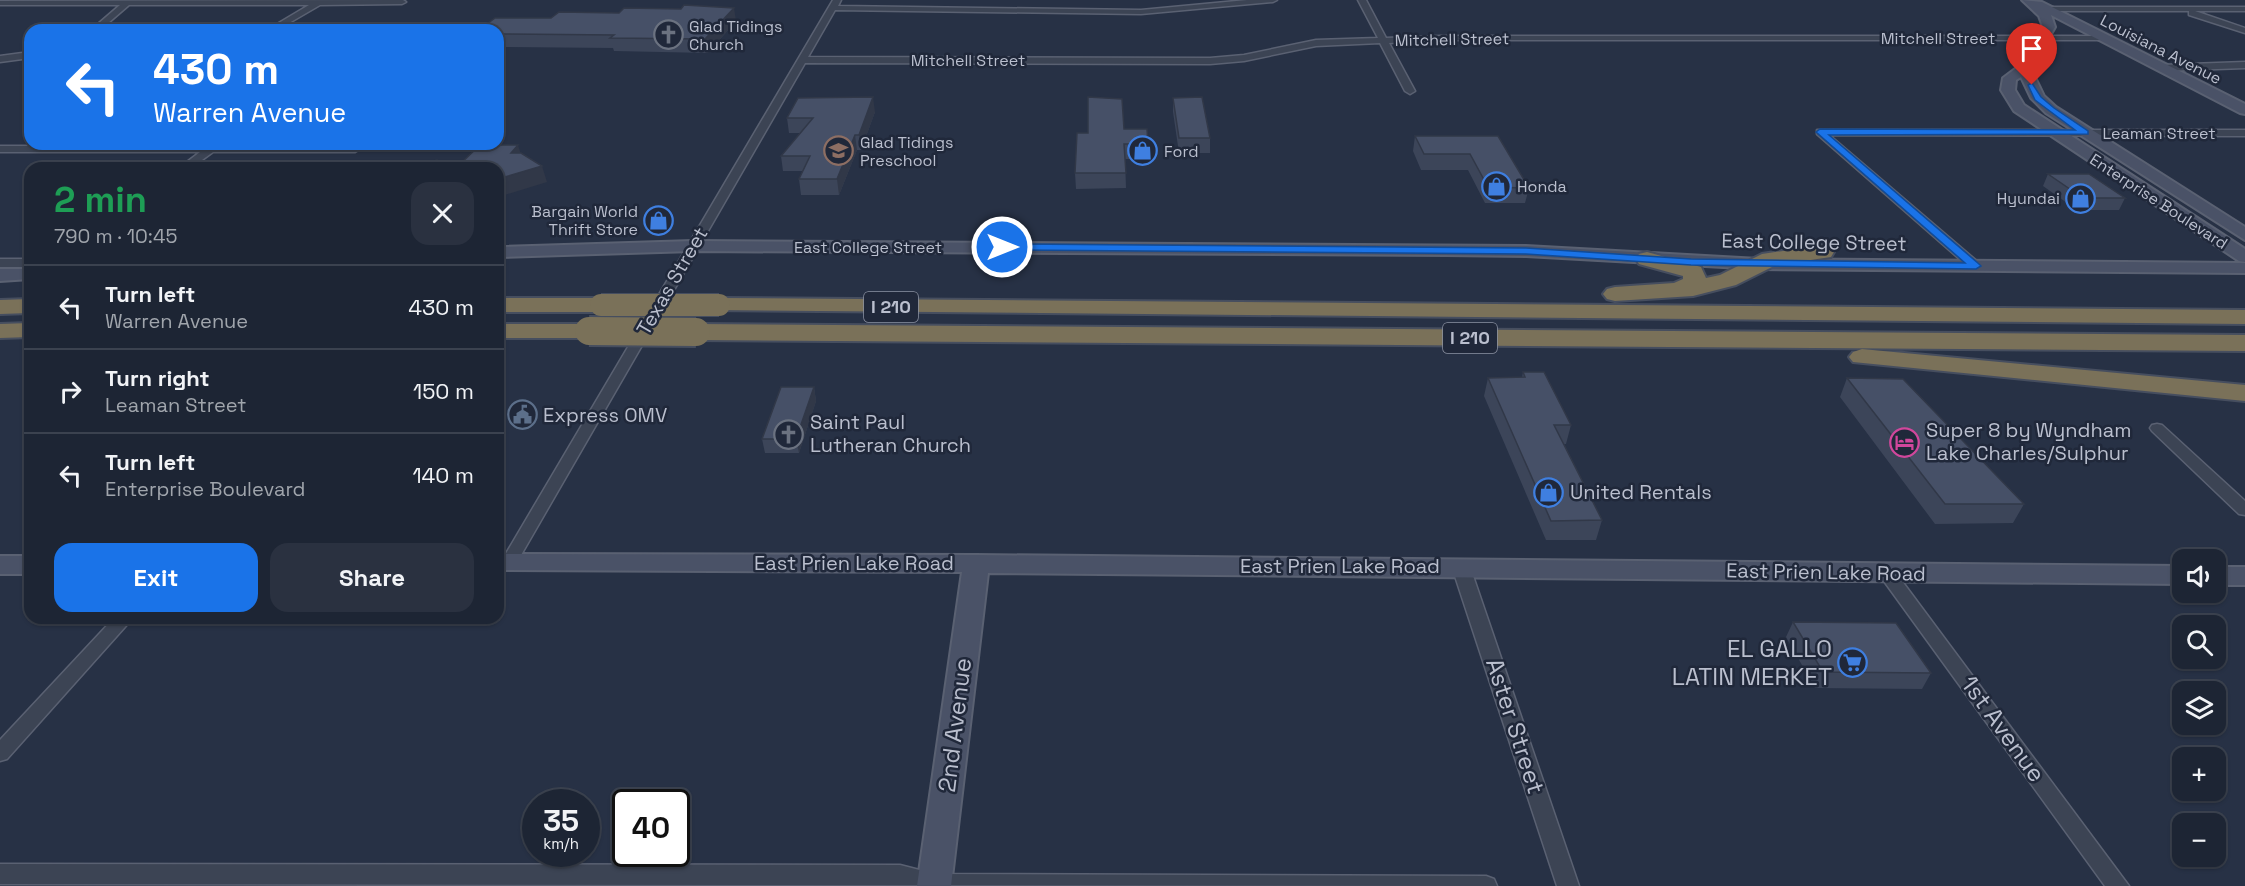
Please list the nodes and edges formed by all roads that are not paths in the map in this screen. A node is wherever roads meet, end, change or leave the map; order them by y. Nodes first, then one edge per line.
1 (1273, 0) edge
2 (1362, 0) edge
3 (2029, 0) edge
4 (128, 2) edge
5 (344, 2) edge
6 (402, 2) dead end
7 (0, 3) edge
8 (317, 3) junction
9 (835, 4) edge
10 (2245, 9) edge
11 (2045, 10) junction
12 (2184, 10) junction
13 (103, 24) edge
14 (282, 24) edge
15 (2245, 32) edge
16 (2043, 38) junction
17 (2103, 38) junction
18 (1383, 40) junction
19 (24, 56) edge
20 (0, 59) edge
21 (802, 60) junction
22 (2245, 65) edge
23 (2162, 68) junction
24 (2024, 69) junction
25 (1410, 90) dead end
26 (2245, 110) edge
27 (2053, 132) junction
28 (2085, 132) junction
29 (2245, 133) edge
30 (0, 149) edge
31 (24, 149) edge
32 (211, 150) edge
33 (193, 162) edge
34 (2245, 235) edge
35 (693, 246) junction
36 (1526, 251) junction
37 (504, 252) edge
38 (1822, 252) junction
39 (1960, 252) junction
40 (1647, 259) junction
41 (2244, 259) edge
42 (0, 263) edge
43 (1759, 264) junction
44 (1976, 266) junction
45 (24, 269) edge
46 (24, 272) edge
47 (0, 275) edge
48 (1676, 291) junction
49 (504, 305) edge
50 (24, 306) edge
51 (0, 307) edge
52 (1063, 309) junction
53 (2245, 317) edge
54 (24, 330) edge
55 (0, 331) edge
56 (504, 331) edge
57 (1497, 338) junction
58 (2245, 343) edge
59 (2245, 395) edge
60 (2157, 428) dead end
61 (2245, 510) edge
62 (504, 560) edge
63 (504, 562) edge
64 (976, 563) junction
65 (0, 565) edge
66 (24, 565) edge
67 (1461, 567) junction
68 (1887, 573) junction
69 (2172, 575) edge
70 (2226, 576) edge
71 (2245, 576) edge
72 (118, 624) edge
73 (0, 753) edge
74 (0, 874) edge
75 (934, 885) edge
76 (1486, 886) edge
77 (1568, 886) edge
78 (2118, 886) edge

1 - 9 street
2 - 18 street
3 - 11 street, Louisiana Avenue
4 - 7 street
4 - 8 street
4 - 13 street
5 - 6 street
5 - 8 street
8 - 14 street
9 - 21 street, Texas Street
10 - 12 street
11 - 12 street
11 - 16 street
11 - 17 street, Louisiana Avenue
12 - 15 street
16 - 17 street, Mitchell Street
16 - 18 street, Mitchell Street
16 - 24 street
17 - 23 street, Louisiana Avenue
18 - 21 street, Mitchell Street
18 - 25 street
19 - 20 street
21 - 35 street, Texas Street
22 - 23 street
23 - 26 street, Louisiana Avenue
24 - 27 street, Enterprise Boulevard
24 - 28 street, Enterprise Boulevard
27 - 28 street, Leaman Street
27 - 39 street, Leaman Street
27 - 41 street, Enterprise Boulevard
28 - 29 street, Leaman Street
28 - 34 street, Enterprise Boulevard
30 - 31 street
32 - 33 street
35 - 36 street, East College Street
35 - 37 street, East College Street
35 - 62 street, Texas Street
36 - 38 street, East College Street
36 - 40 street, East College Street
38 - 39 street, East College Street
38 - 43 highway
39 - 41 street, East College Street
39 - 44 street
40 - 43 street, East College Street
40 - 48 highway
41 - 44 street, East College Street
42 - 45 street
43 - 44 street, East College Street
43 - 48 highway
46 - 47 street
48 - 52 highway
49 - 52 highway, I 210, bridge
50 - 51 highway
52 - 53 highway, I 210
54 - 55 highway
56 - 57 highway, I 210, bridge
57 - 58 highway, I 210
57 - 59 highway
60 - 61 street
63 - 64 street, East Prien Lake Road
64 - 67 street, East Prien Lake Road
64 - 75 street, 2nd Avenue
65 - 66 street
67 - 68 street, East Prien Lake Road
67 - 77 street, Aster Street
68 - 69 street, East Prien Lake Road
68 - 78 street, 1st Avenue
70 - 71 street
72 - 73 street
74 - 75 street
75 - 76 street

